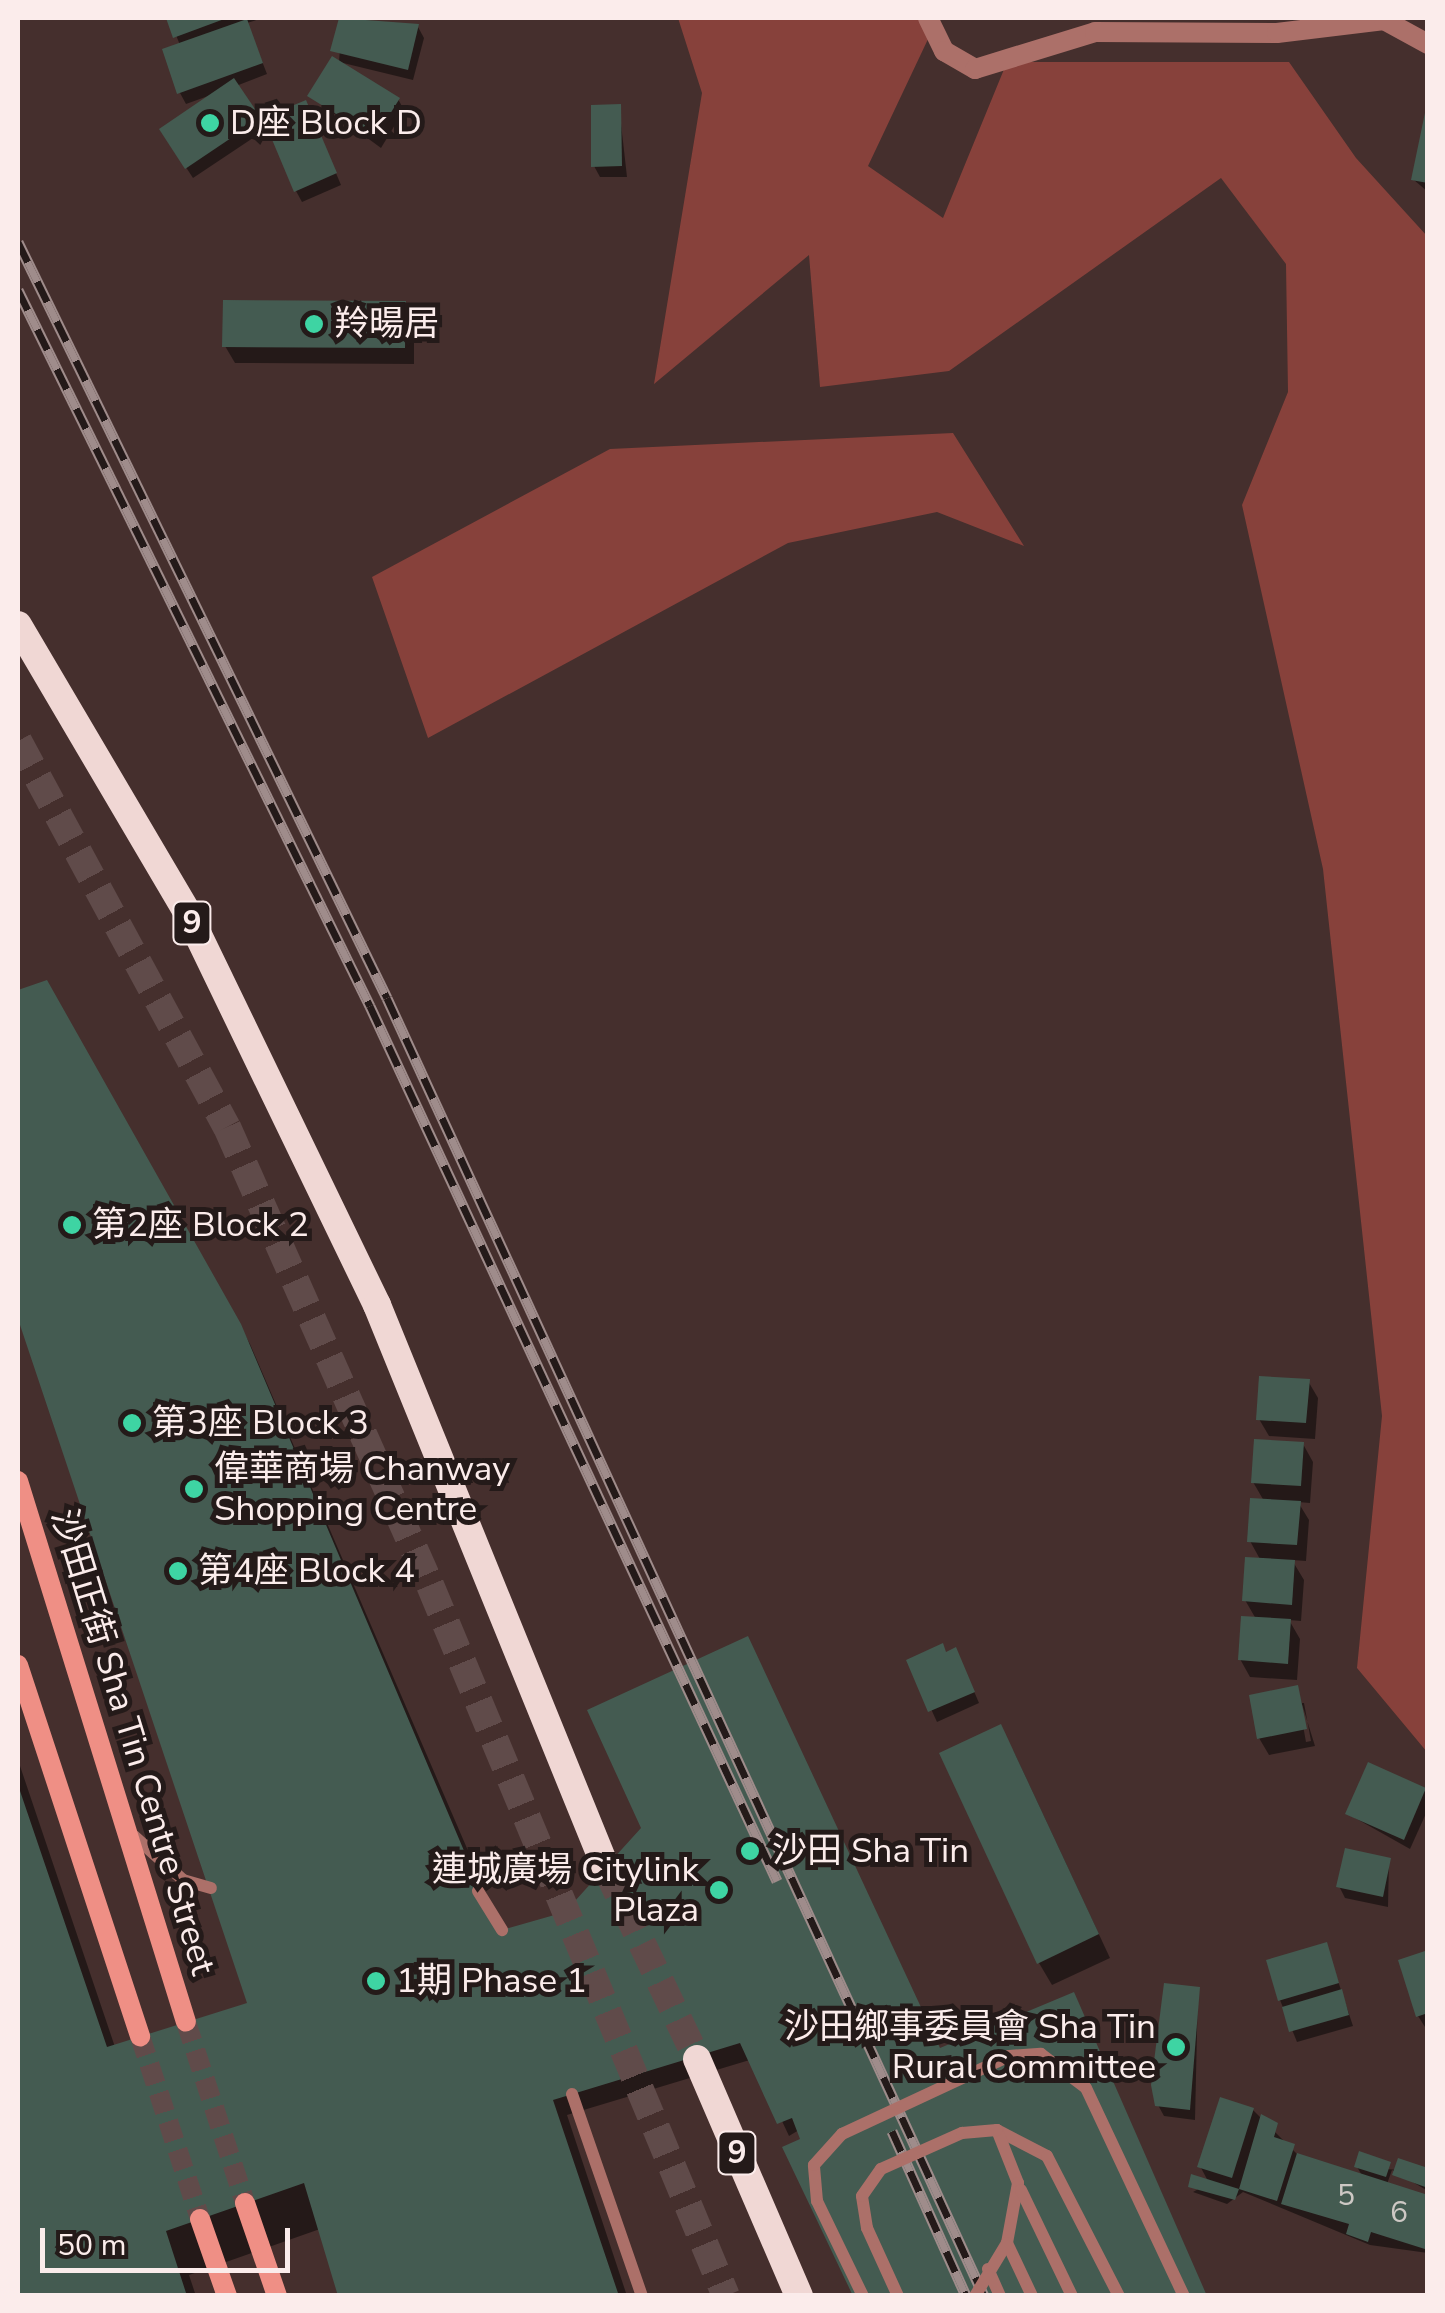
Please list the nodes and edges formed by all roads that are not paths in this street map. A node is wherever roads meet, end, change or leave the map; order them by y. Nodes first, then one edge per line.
1 (928, 18) edge
2 (1384, 19) edge
3 (1428, 44) edge
4 (18, 625) edge
5 (18, 1481) edge
6 (18, 1665) edge
7 (124, 1822) junction
8 (606, 1868) tunnel mouth
9 (211, 1888) dead end
10 (478, 1892) dead end
11 (502, 1930) dead end
12 (186, 2022) tunnel mouth
13 (140, 2036) tunnel mouth
14 (697, 2060) tunnel mouth
15 (572, 2094) dead end
16 (997, 2130) junction
17 (1018, 2183) junction
18 (244, 2204) tunnel mouth
19 (200, 2219) tunnel mouth
20 (1007, 2243) junction
21 (778, 2245) junction
22 (988, 2269) junction
23 (228, 2296) edge
24 (277, 2296) edge
25 (642, 2296) edge
26 (798, 2296) edge
27 (808, 2296) edge
28 (862, 2296) edge
29 (898, 2296) edge
30 (975, 2296) edge
31 (1000, 2296) edge
32 (1032, 2296) edge
33 (1072, 2296) edge
34 (1118, 2296) edge
35 (1184, 2296) edge

1 - 2 street
2 - 3 street
4 - 8 highway, 9
5 - 7 main road, 沙田正街 Sha Tin Centre Street
6 - 13 main road
7 - 9 lane
7 - 12 main road, 沙田正街 Sha Tin Centre Street
10 - 11 lane
14 - 21 highway, 9
15 - 25 lane
16 - 17 lane
16 - 29 lane, bridge
16 - 34 lane
17 - 20 lane
17 - 33 lane
18 - 24 main road
19 - 23 main road
20 - 22 lane, bridge
20 - 32 lane
21 - 26 highway, 9
21 - 27 highway
22 - 30 lane, bridge
22 - 31 lane
28 - 35 lane, bridge

